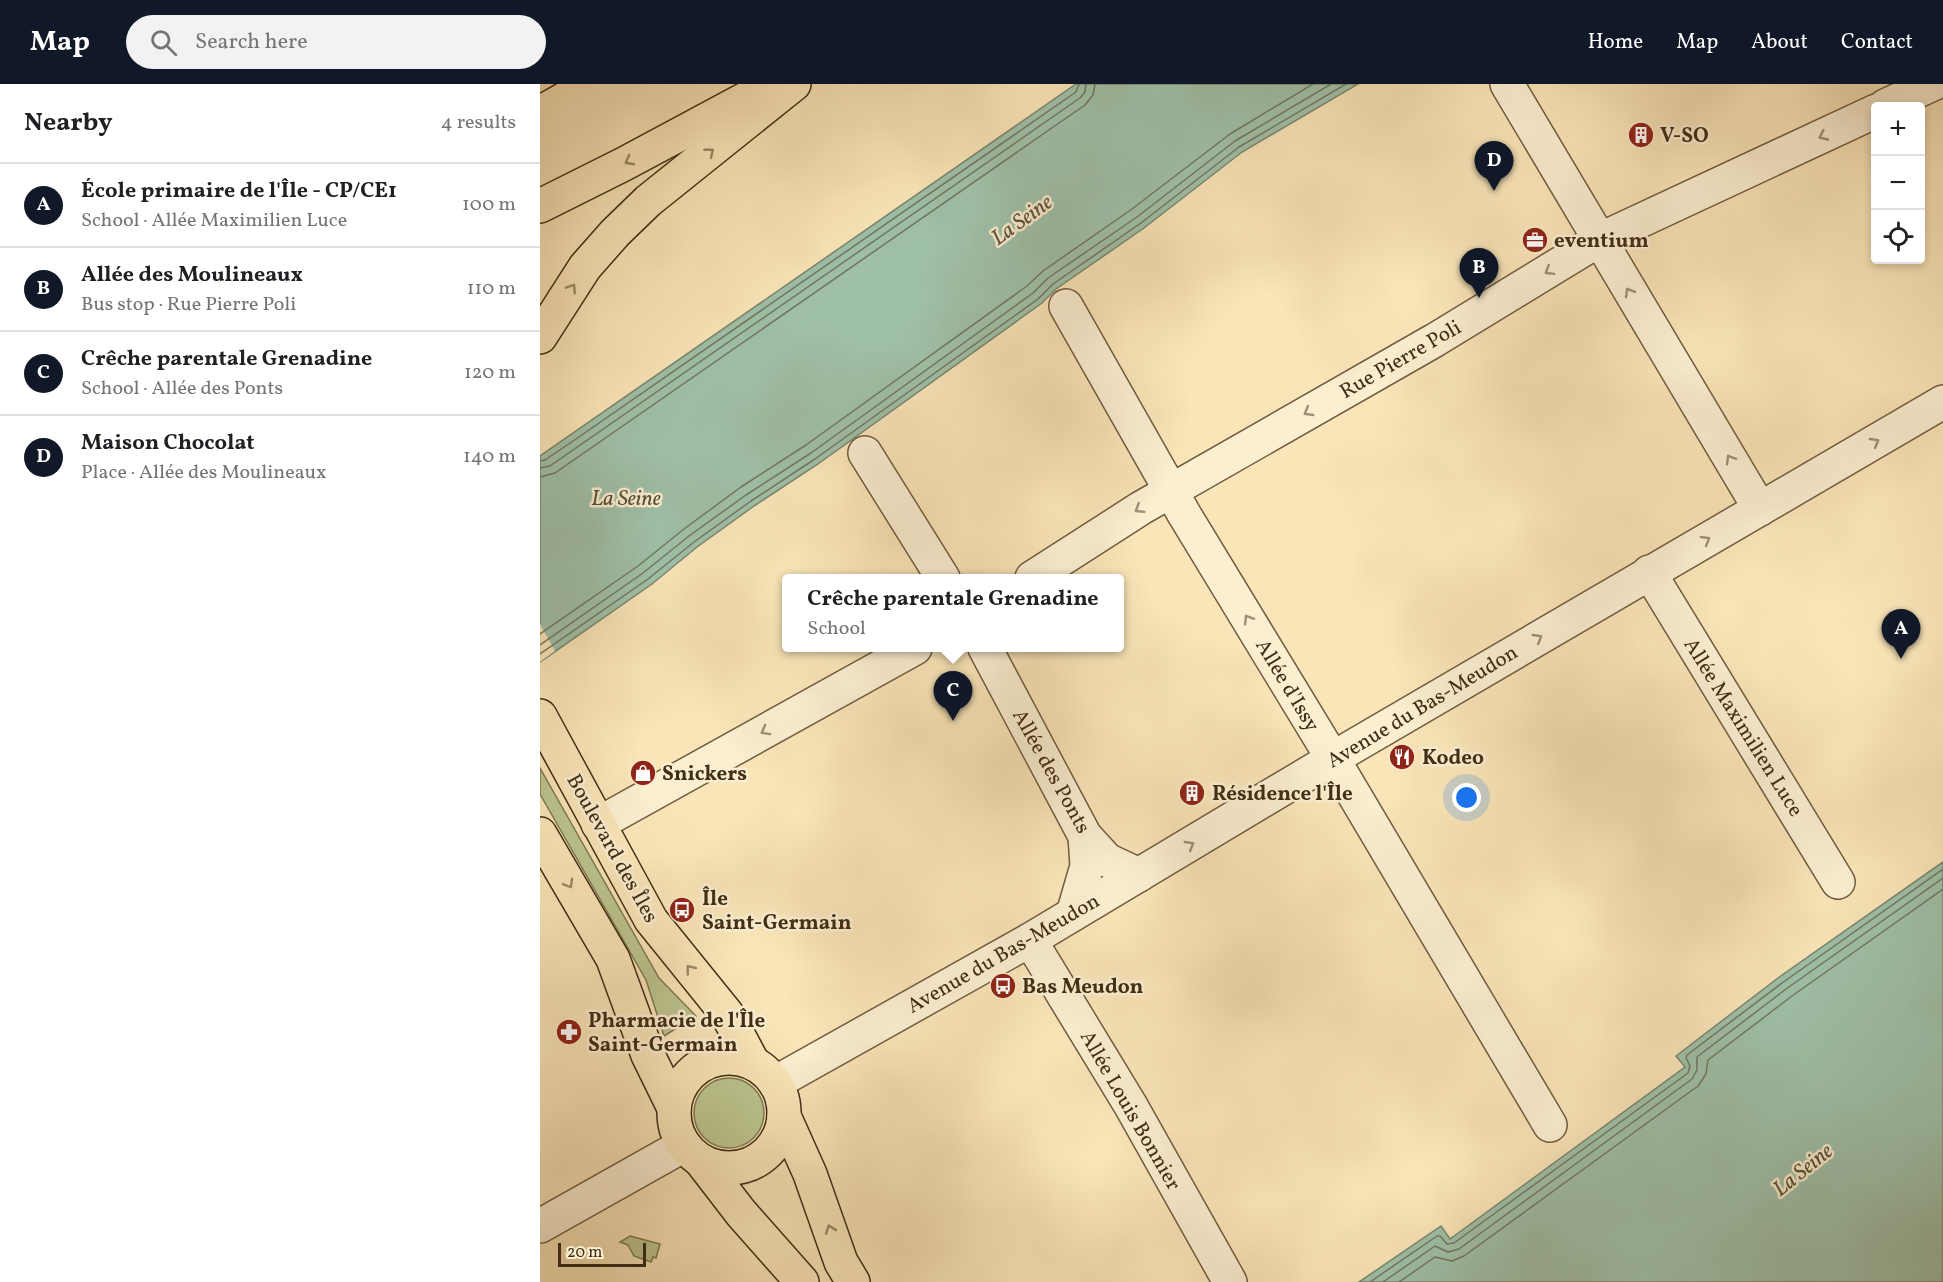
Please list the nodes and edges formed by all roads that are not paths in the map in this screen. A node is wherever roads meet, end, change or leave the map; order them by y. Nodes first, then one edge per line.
1 (774, 84) edge
2 (794, 84) edge
3 (1507, 84) edge
4 (1933, 84) edge
5 (1894, 102) edge
6 (1871, 113) edge
7 (540, 206) edge
8 (1599, 240) junction
9 (1066, 306) dead end
10 (540, 337) edge
11 (1943, 402) edge
12 (865, 453) dead end
13 (1172, 490) junction
14 (1760, 509) junction
15 (1649, 573) junction
16 (940, 574) edge
17 (1040, 574) edge
18 (908, 652) edge
19 (987, 652) edge
20 (540, 717) edge
21 (1333, 759) junction
22 (598, 824) junction
23 (540, 834) edge
24 (1085, 836) junction
25 (1139, 875) junction
26 (1838, 882) dead end
27 (1073, 914) junction
28 (1030, 940) junction
29 (764, 1073) junction
30 (674, 1108) junction
31 (784, 1116) junction
32 (1550, 1125) dead end
33 (692, 1153) junction
34 (540, 1226) edge
35 (802, 1282) edge
36 (853, 1282) edge
37 (1230, 1282) edge

1 -> 7 main road
10 -> 2 main road
3 - 8 street
4 - 5 street
6 -> 8 street, Rue Pierre Poli
8 -> 13 street, Rue Pierre Poli
14 -> 8 street
9 - 13 street, Allée d'Issy
14 -> 11 street, Avenue du Bas-Meudon
12 - 16 street
13 -> 17 street, Rue Pierre Poli
21 -> 13 street, Allée d'Issy
15 -> 14 street, Avenue du Bas-Meudon
21 -> 15 street, Avenue du Bas-Meudon
15 - 26 street, Allée Maximilien Luce
18 -> 22 street
19 - 24 street, Allée des Ponts
20 - 22 main road, Boulevard des Îles
25 -> 21 street, Avenue du Bas-Meudon
21 - 32 street, Allée d'Issy
29 -> 22 main road, Boulevard des Îles
23 -> 30 main road
24 - 25 street, Allée des Ponts
24 - 27 street
25 - 27 street, Avenue du Bas-Meudon
27 - 28 street, Avenue du Bas-Meudon
28 - 29 street, Avenue du Bas-Meudon
28 - 37 street, Allée Louis Bonnier
29 - 30 main road
29 - 31 main road
30 - 33 main road
31 - 33 main road
36 -> 31 main road
33 - 34 street
33 - 35 main road

